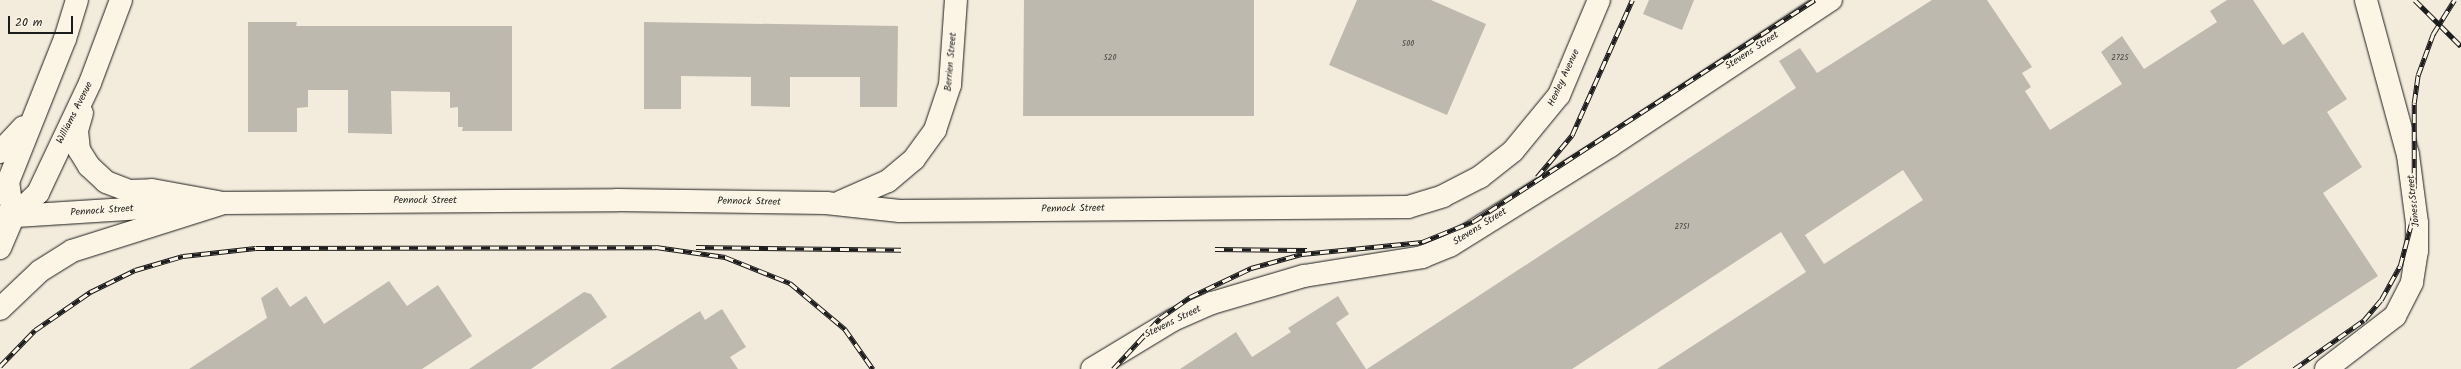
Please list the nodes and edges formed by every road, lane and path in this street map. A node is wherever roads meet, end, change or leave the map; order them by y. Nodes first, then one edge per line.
1 (76, 0) edge
2 (121, 0) edge
3 (956, 0) edge
4 (1599, 0) edge
5 (1831, 0) edge
6 (2366, 0) edge
7 (90, 83) junction
8 (32, 114) junction
9 (0, 152) edge
10 (1480, 177) joint
11 (223, 203) junction
12 (826, 203) junction
13 (6, 217) edge
14 (0, 248) edge
15 (0, 309) edge
16 (1092, 369) edge
17 (2326, 369) edge

1 - 8 street
2 - 7 street, Williams Avenue
3 - 12 street, Berrien Street
4 - 10 street, Henley Avenue
5 - 16 street, Stevens Street
6 - 17 street, Jones Street
7 - 11 street
7 - 13 street, Williams Avenue
8 - 9 street
8 - 13 street
10 - 12 street, Pennock Street
11 - 12 street, Pennock Street
11 - 13 street, Pennock Street
11 - 15 street
13 - 14 street, Williams Avenue

